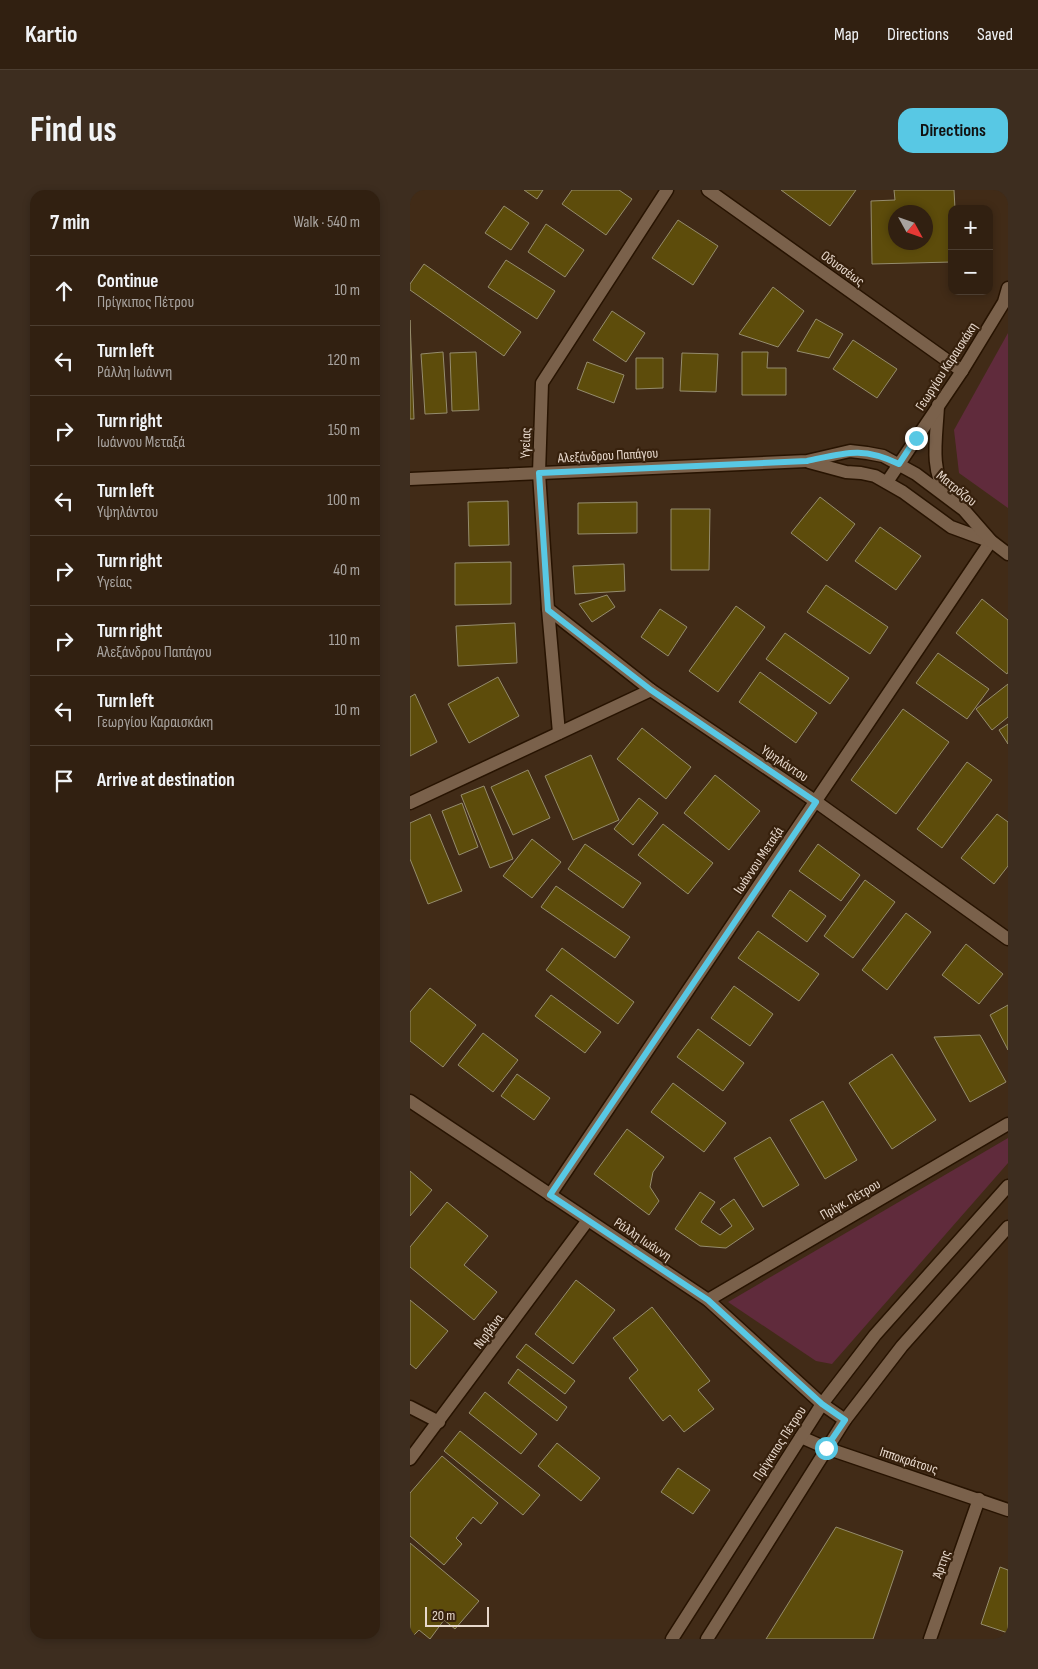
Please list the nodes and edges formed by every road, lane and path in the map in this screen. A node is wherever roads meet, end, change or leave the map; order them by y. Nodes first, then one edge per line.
1 (667, 190) edge
2 (708, 190) edge
3 (1008, 288) edge
4 (962, 371) junction
5 (938, 405) junction
6 (807, 461) junction
7 (899, 464) junction
8 (539, 473) junction
9 (410, 479) edge
10 (887, 482) junction
11 (950, 500) junction
12 (991, 542) junction
13 (1008, 554) edge
14 (548, 610) junction
15 (651, 690) junction
16 (559, 733) junction
17 (816, 802) junction
18 (410, 803) edge
19 (1008, 939) edge
20 (410, 1101) edge
21 (1008, 1124) edge
22 (1008, 1186) edge
23 (550, 1195) junction
24 (588, 1220) junction
25 (1008, 1227) edge
26 (708, 1300) junction
27 (822, 1404) junction
28 (410, 1408) edge
29 (845, 1420) junction
30 (439, 1422) junction
31 (801, 1437) junction
32 (826, 1448) junction
33 (410, 1459) edge
34 (979, 1499) junction
35 (1008, 1510) edge
36 (672, 1639) edge
37 (707, 1639) edge
38 (930, 1639) edge

1 - 8 street, Υγείας
2 - 4 street, Οδυσσέως
3 - 4 street, Γεωργίου Καραισκάκη
4 - 5 street, Γεωργίου Καραισκάκη
5 - 7 street, Γεωργίου Καραισκάκη
5 - 11 street
6 - 7 street, Αλεξάνδρου Παπάγου
6 - 8 street, Αλεξάνδρου Παπάγου
6 - 10 street, Αλεξάνδρου Παπάγου
7 - 10 street, Γεωργίου Καραισκάκη
7 - 11 street, Ματρόζου
8 - 9 street, Αλεξάνδρου Παπάγου
8 - 14 street, Υγείας
10 - 12 street, Ματρόζου
11 - 12 street, Ματρόζου
12 - 13 street, Ματρόζου
12 - 17 street, Ιωάννου Μεταξά
14 - 15 street, Υψηλάντου
14 - 16 street, Υγείας
15 - 16 street
15 - 17 street, Υψηλάντου
16 - 18 street
17 - 19 street, Υψηλάντου
17 - 23 street, Ιωάννου Μεταξά
20 - 23 street, Ράλλη Ιωάννη
21 - 26 street, Πρίγκ. Πέτρου
22 - 27 street, Πρίγκιπος Πέτρου
23 - 24 street, Ράλλη Ιωάννη
24 - 26 street, Ράλλη Ιωάννη
24 - 30 street, Νιρβάνα
25 - 29 street
26 - 27 street, Ράλλη Ιωάννη
27 - 29 street, Ράλλη Ιωάννη
27 - 31 street, Πρίγκιπος Πέτρου
28 - 30 street
29 - 32 street
30 - 33 street, Νιρβάνα
31 - 32 street, Ιπποκράτους
31 - 36 street, Πρίγκιπος Πέτρου
32 - 34 street, Ιπποκράτους
32 - 37 street
34 - 35 street, Ιπποκράτους
34 - 38 street, Άρτης

